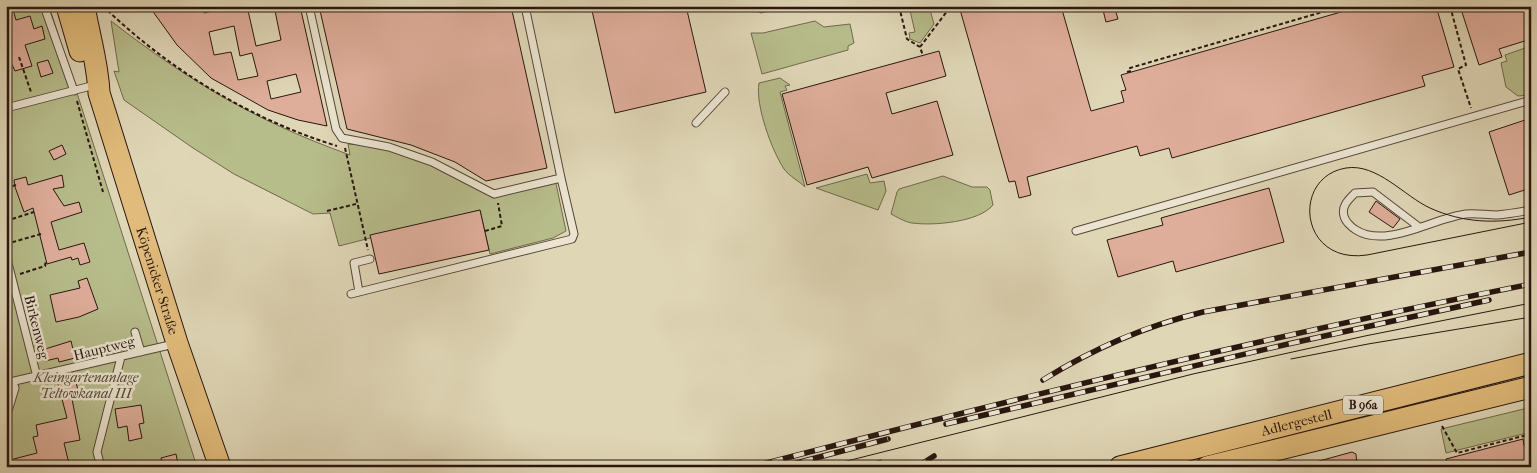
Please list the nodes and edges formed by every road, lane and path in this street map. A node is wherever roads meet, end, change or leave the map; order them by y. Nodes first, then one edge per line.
1 (44, 6) edge
2 (66, 6) edge
3 (84, 6) edge
4 (103, 6) edge
5 (309, 6) edge
6 (525, 6) edge
7 (899, 6) edge
8 (1343, 6) edge
9 (1450, 6) edge
10 (948, 10) dead end
11 (1314, 14) junction
12 (1304, 18) junction
13 (1313, 18) dead end
14 (1307, 20) dead end
15 (1226, 40) junction
16 (1228, 43) dead end
17 (920, 47) junction
18 (923, 56) dead end
19 (19, 57) dead end
20 (1127, 72) dead end
21 (88, 90) junction
22 (725, 92) dead end
23 (1531, 100) edge
24 (34, 101) junction
25 (6, 108) edge
26 (1474, 117) junction
27 (696, 123) dead end
28 (345, 149) dead end
29 (348, 160) dead end
30 (561, 178) junction
31 (16, 185) dead end
32 (6, 188) edge
33 (104, 192) dead end
34 (496, 194) junction
35 (357, 204) junction
36 (1531, 210) edge
37 (327, 211) dead end
38 (34, 212) dead end
39 (6, 221) edge
40 (1419, 227) junction
41 (485, 230) dead end
42 (1076, 231) dead end
43 (41, 234) dead end
44 (6, 244) edge
45 (6, 255) edge
46 (370, 259) joint
47 (46, 260) dead end
48 (12, 279) junction
49 (135, 332) dead end
50 (177, 343) junction
51 (141, 352) junction
52 (121, 357) junction
53 (1531, 363) edge
54 (37, 377) junction
55 (10, 383) edge
56 (1531, 387) edge
57 (6, 418) edge
58 (1441, 423) dead end
59 (1531, 434) edge
60 (101, 467) edge
61 (220, 467) edge
62 (1120, 467) edge
63 (1207, 467) edge

1 - 21 lane
2 - 21 main road, Köpenicker Straße
3 - 21 main road, Köpenicker Straße
4 - 28 path
5 - 34 lane
6 - 30 lane
7 - 17 path
8 - 11 path
9 - 26 path
10 - 17 path
11 - 12 path
11 - 13 path
12 - 14 path
12 - 15 path
15 - 16 path
15 - 20 path
17 - 18 path
19 - 24 path
21 - 24 lane
21 - 33 path
21 - 50 main road, Köpenicker Straße
22 - 27 lane
23 - 26 lane
24 - 25 lane
26 - 42 lane
29 - 35 path
30 - 34 lane
30 - 46 lane
31 - 32 path
34 - 41 path
35 - 37 path
35 - 46 path
36 - 40 lane
38 - 39 path
40 - 40 lane
43 - 44 path
45 - 48 lane, Birkenweg
47 - 48 path
48 - 54 lane, Birkenweg
49 - 51 lane
50 - 51 lane, Hauptweg
50 - 61 main road, Köpenicker Straße
51 - 52 lane, Hauptweg
52 - 54 lane, Hauptweg
52 - 60 lane
53 - 62 main road, Adlergestell / B 96a
54 - 55 lane, Hauptweg
55 - 57 lane
56 - 63 main road, Adlergestell / B 96a
58 - 59 path

